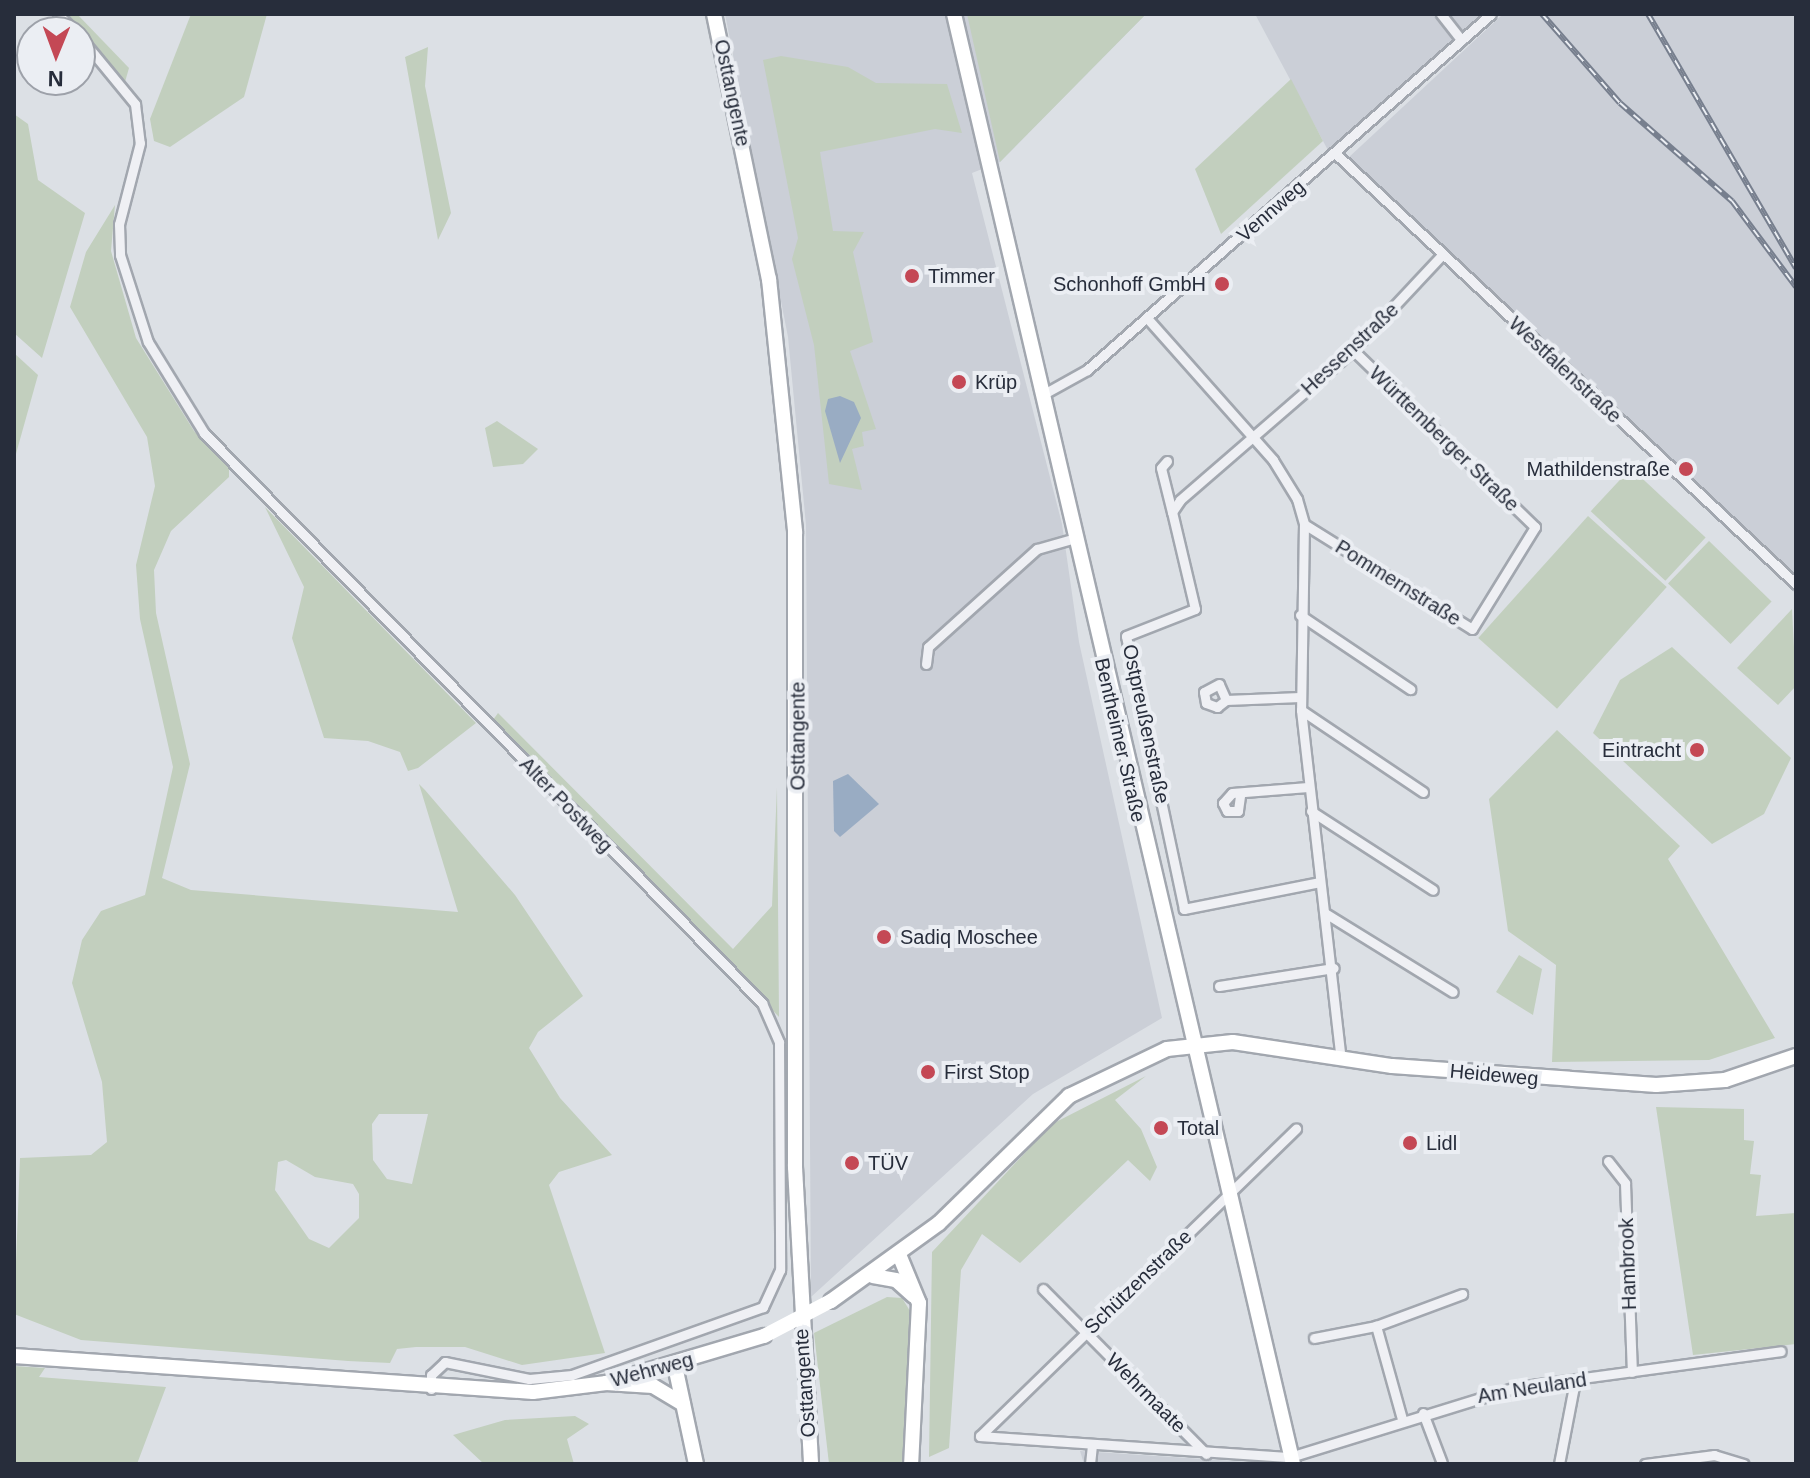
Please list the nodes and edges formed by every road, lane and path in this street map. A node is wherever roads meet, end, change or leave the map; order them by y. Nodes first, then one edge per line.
1 (714, 14) edge
2 (954, 14) edge
3 (1441, 14) edge
4 (1491, 14) edge
5 (1461, 40) junction
6 (96, 56) edge
7 (1335, 153) junction
8 (1442, 255) junction
9 (1147, 318) junction
10 (1353, 350) junction
11 (1042, 395) junction
12 (1253, 437) junction
13 (1167, 461) dead end
14 (1172, 512) junction
15 (1304, 524) junction
16 (1535, 527) joint
17 (1075, 538) junction
18 (1796, 584) edge
19 (1300, 615) junction
20 (926, 664) dead end
21 (1410, 689) dead end
22 (1300, 697) junction
23 (1226, 700) dead end
24 (1301, 710) junction
25 (1308, 787) junction
26 (1423, 792) dead end
27 (1240, 796) dead end
28 (1311, 811) junction
29 (1320, 882) junction
30 (1433, 890) dead end
31 (1325, 913) junction
32 (1334, 968) junction
33 (1219, 986) dead end
34 (1453, 992) dead end
35 (1190, 1043) junction
36 (1796, 1056) edge
37 (1341, 1059) junction
38 (1296, 1129) dead end
39 (1608, 1161) dead end
40 (1227, 1194) junction
41 (900, 1257) junction
42 (873, 1276) junction
43 (1043, 1289) dead end
44 (1462, 1294) dead end
45 (919, 1303) junction
46 (1376, 1326) junction
47 (1086, 1333) junction
48 (1314, 1338) dead end
49 (1781, 1351) dead end
50 (14, 1356) edge
51 (675, 1366) junction
52 (1632, 1372) junction
53 (1575, 1381) junction
54 (606, 1383) junction
55 (431, 1390) junction
56 (683, 1404) junction
57 (1423, 1413) junction
58 (1402, 1419) junction
59 (980, 1436) joint
60 (1092, 1444) junction
61 (1206, 1454) junction
62 (1292, 1461) edge
63 (1677, 1461) edge
64 (1442, 1463) edge
65 (696, 1464) edge
66 (813, 1464) edge
67 (911, 1464) edge
68 (1090, 1464) edge
69 (1559, 1464) edge
70 (1645, 1464) edge
71 (1744, 1464) edge

1 - 66 street, Osttangente
2 - 11 street, Bentheimer Straße
3 - 5 street
4 - 5 street, Vennweg
5 - 7 street, Vennweg
6 - 55 street, Alter Postweg
7 - 8 street, Westfalenstraße
7 - 9 street, Vennweg
8 - 10 street, Hessenstraße
8 - 18 street, Westfalenstraße
9 - 11 street, Vennweg
9 - 12 street
10 - 12 street, Hessenstraße
10 - 16 street, Württemberger Straße
11 - 17 street, Bentheimer Straße
12 - 14 street
12 - 15 street
13 - 14 street
14 - 29 street, Ostpreußenstraße
15 - 16 street, Pommernstraße
15 - 19 street
17 - 20 street
17 - 35 street, Bentheimer Straße
19 - 21 street
19 - 22 street
22 - 23 street
22 - 24 street
24 - 25 street
24 - 26 street
25 - 27 street
25 - 28 street
28 - 29 street
28 - 30 street
29 - 31 street
31 - 32 street
31 - 34 street
32 - 33 street
32 - 37 street
35 - 37 street, Heideweg
35 - 40 street, Bentheimer Straße
35 - 41 street, Wehrweg
36 - 37 street, Heideweg
38 - 40 street, Schützenstraße
39 - 52 street, Hambrook
40 - 47 street, Schützenstraße
40 - 62 street, Bentheimer Straße
41 - 42 street, Wehrweg
41 - 45 street
42 - 45 street
42 - 51 street, Wehrweg, bridge
43 - 47 street, Wehrmaate
44 - 46 street
45 - 67 street
46 - 48 street
46 - 58 street
47 - 59 street, Schützenstraße
47 - 61 street, Wehrmaate
49 - 52 street, Am Neuland
50 - 55 street, Wehrweg
51 - 54 street, Wehrweg
51 - 56 street
52 - 53 street, Am Neuland
53 - 57 street, Am Neuland
53 - 69 street
54 - 55 street, Wehrweg
54 - 56 street
56 - 65 street
57 - 58 street, Am Neuland
57 - 64 street
58 - 62 street, Am Neuland
59 - 60 street, Wehrmaate
60 - 61 street, Wehrmaate
60 - 68 street
61 - 62 street, Wehrmaate
63 - 70 street
63 - 71 street

